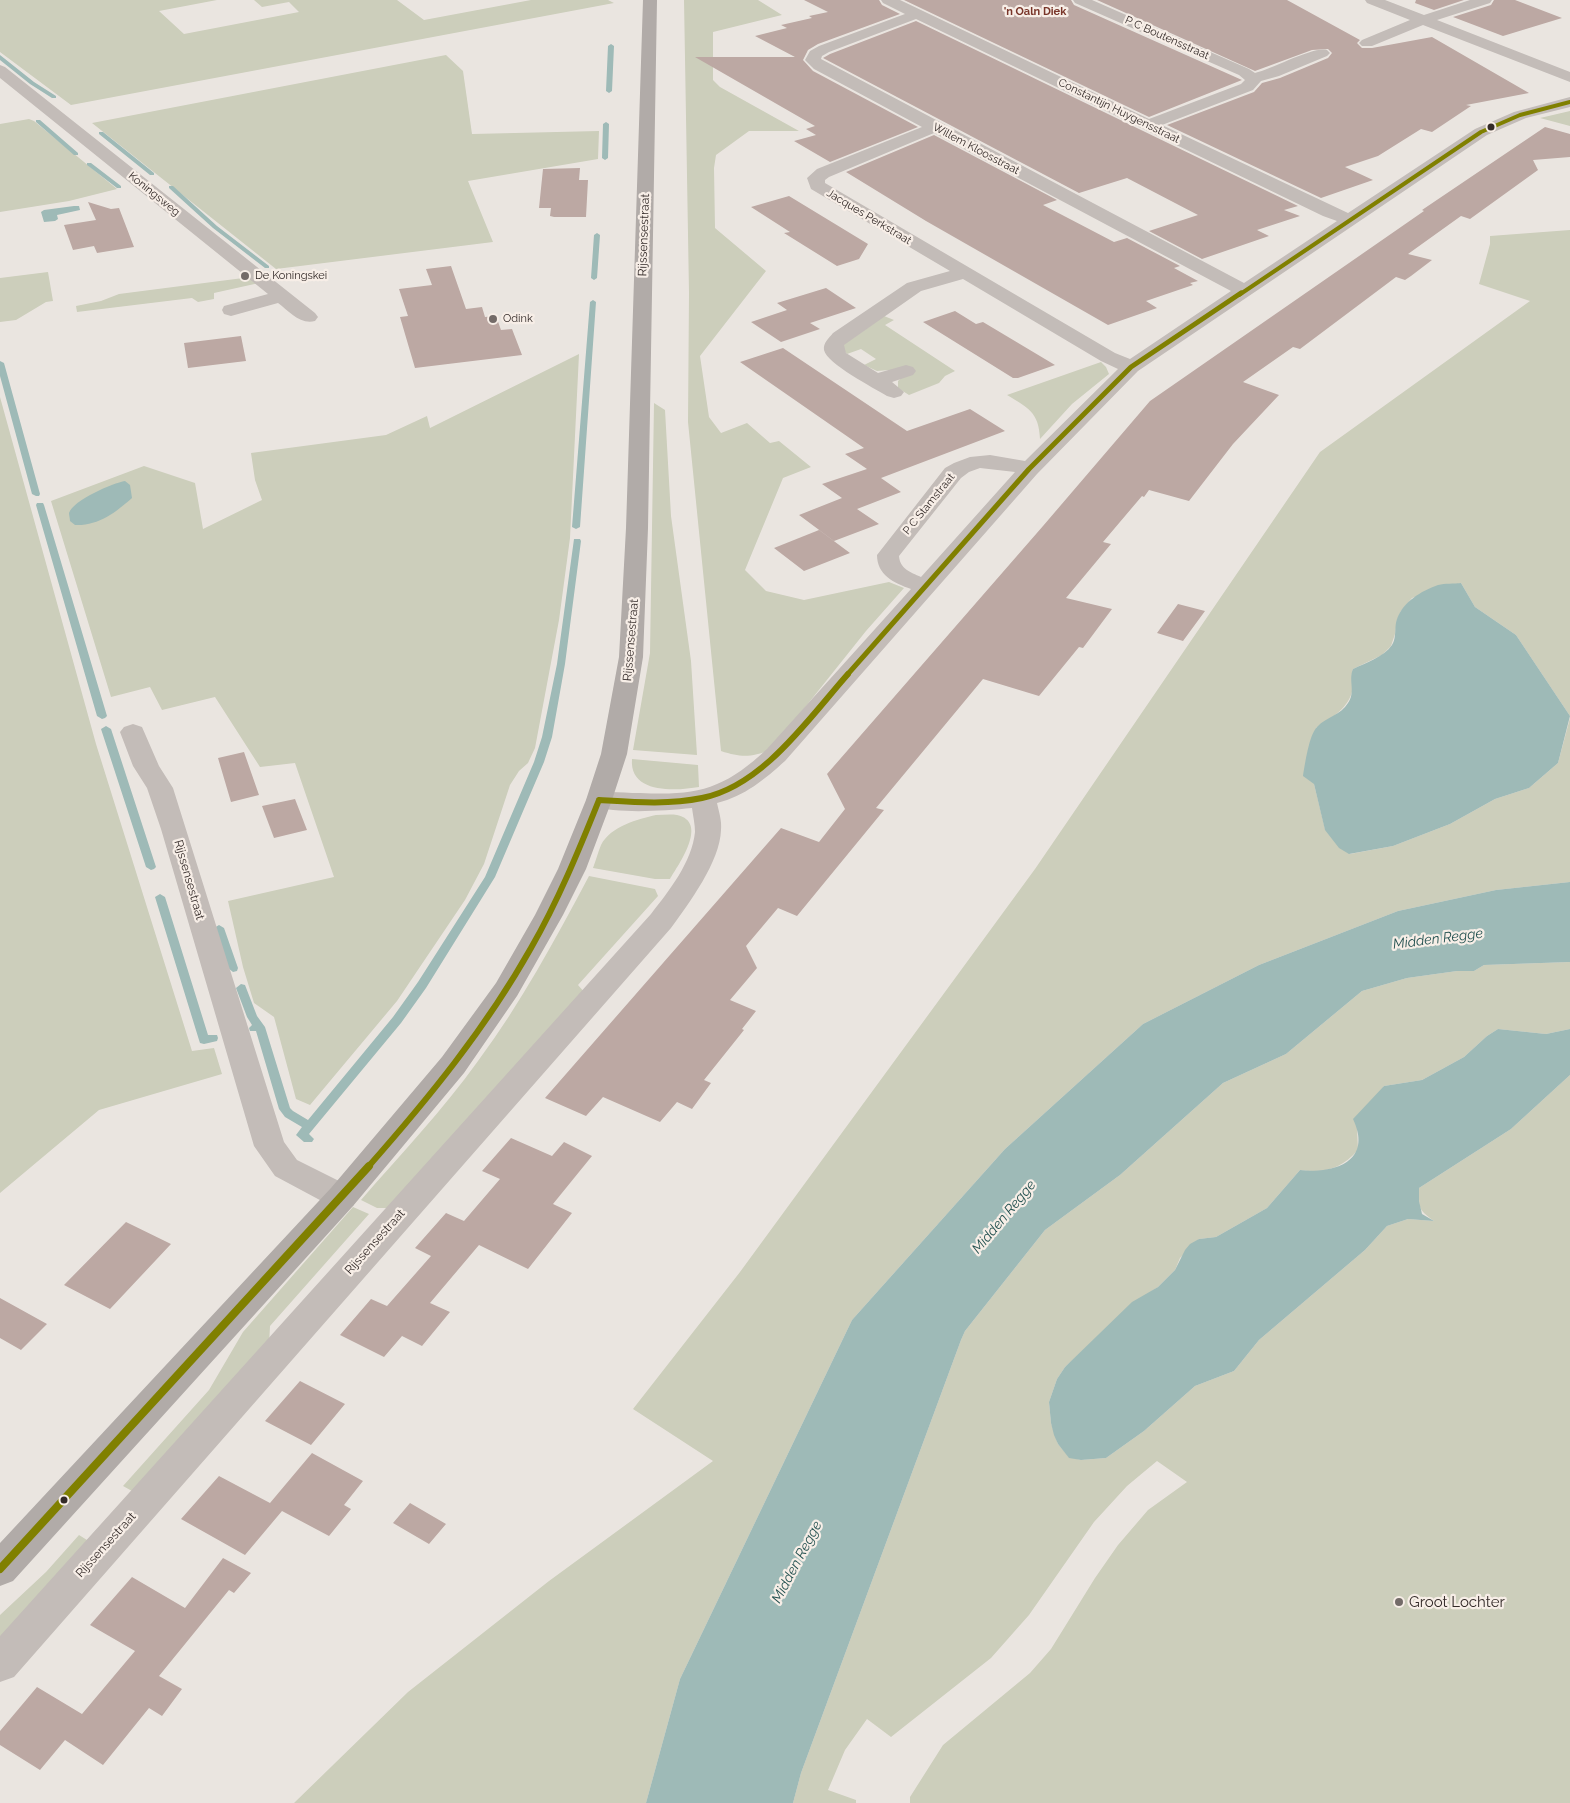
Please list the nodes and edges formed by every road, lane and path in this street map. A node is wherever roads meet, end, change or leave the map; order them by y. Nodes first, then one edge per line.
1 (650, 0) edge
2 (888, 0) edge
3 (1080, 0) edge
4 (1372, 0) edge
5 (1485, 0) edge
6 (917, 14) junction
7 (1423, 20) junction
8 (1367, 43) dead end
9 (1322, 53) dead end
10 (0, 70) edge
11 (1570, 77) edge
12 (1252, 78) junction
13 (1570, 102) edge
14 (1148, 125) junction
15 (935, 127) junction
16 (1351, 220) junction
17 (963, 272) junction
18 (1243, 290) junction
19 (281, 296) junction
20 (231, 310) dead end
21 (308, 317) dead end
22 (1131, 367) junction
23 (906, 371) dead end
24 (876, 380) junction
25 (894, 392) dead end
26 (1029, 469) junction
27 (925, 586) junction
28 (133, 732) dead end
29 (599, 800) junction
30 (704, 800) junction
31 (342, 1197) junction
32 (0, 1569) edge
33 (0, 1664) edge

1 - 29 main road, Rijssensestraat
2 - 6 street, Constantijn Huygensstraat
3 - 12 street, P C Boutensstraat
4 - 7 street
5 - 7 street
6 - 14 street, Constantijn Huygensstraat
6 - 15 street, Willem Kloosstraat
7 - 8 street
7 - 11 street
9 - 12 street
10 - 19 street, Koningsweg
12 - 14 street
13 - 16 street
14 - 16 street, Constantijn Huygensstraat
15 - 17 street, Jacques Perkstraat
15 - 18 street, Willem Kloosstraat
16 - 18 street
17 - 22 street, Jacques Perkstraat
17 - 24 street
18 - 22 street
19 - 20 street
19 - 21 street, Koningsweg
22 - 26 street
23 - 24 street
24 - 25 street
26 - 27 street
26 - 27 street, P C Stamstraat
27 - 30 street
28 - 31 street, Rijssensestraat
29 - 30 street
29 - 31 main road, Rijssensestraat
30 - 33 street, Rijssensestraat
31 - 32 main road, Rijssensestraat

